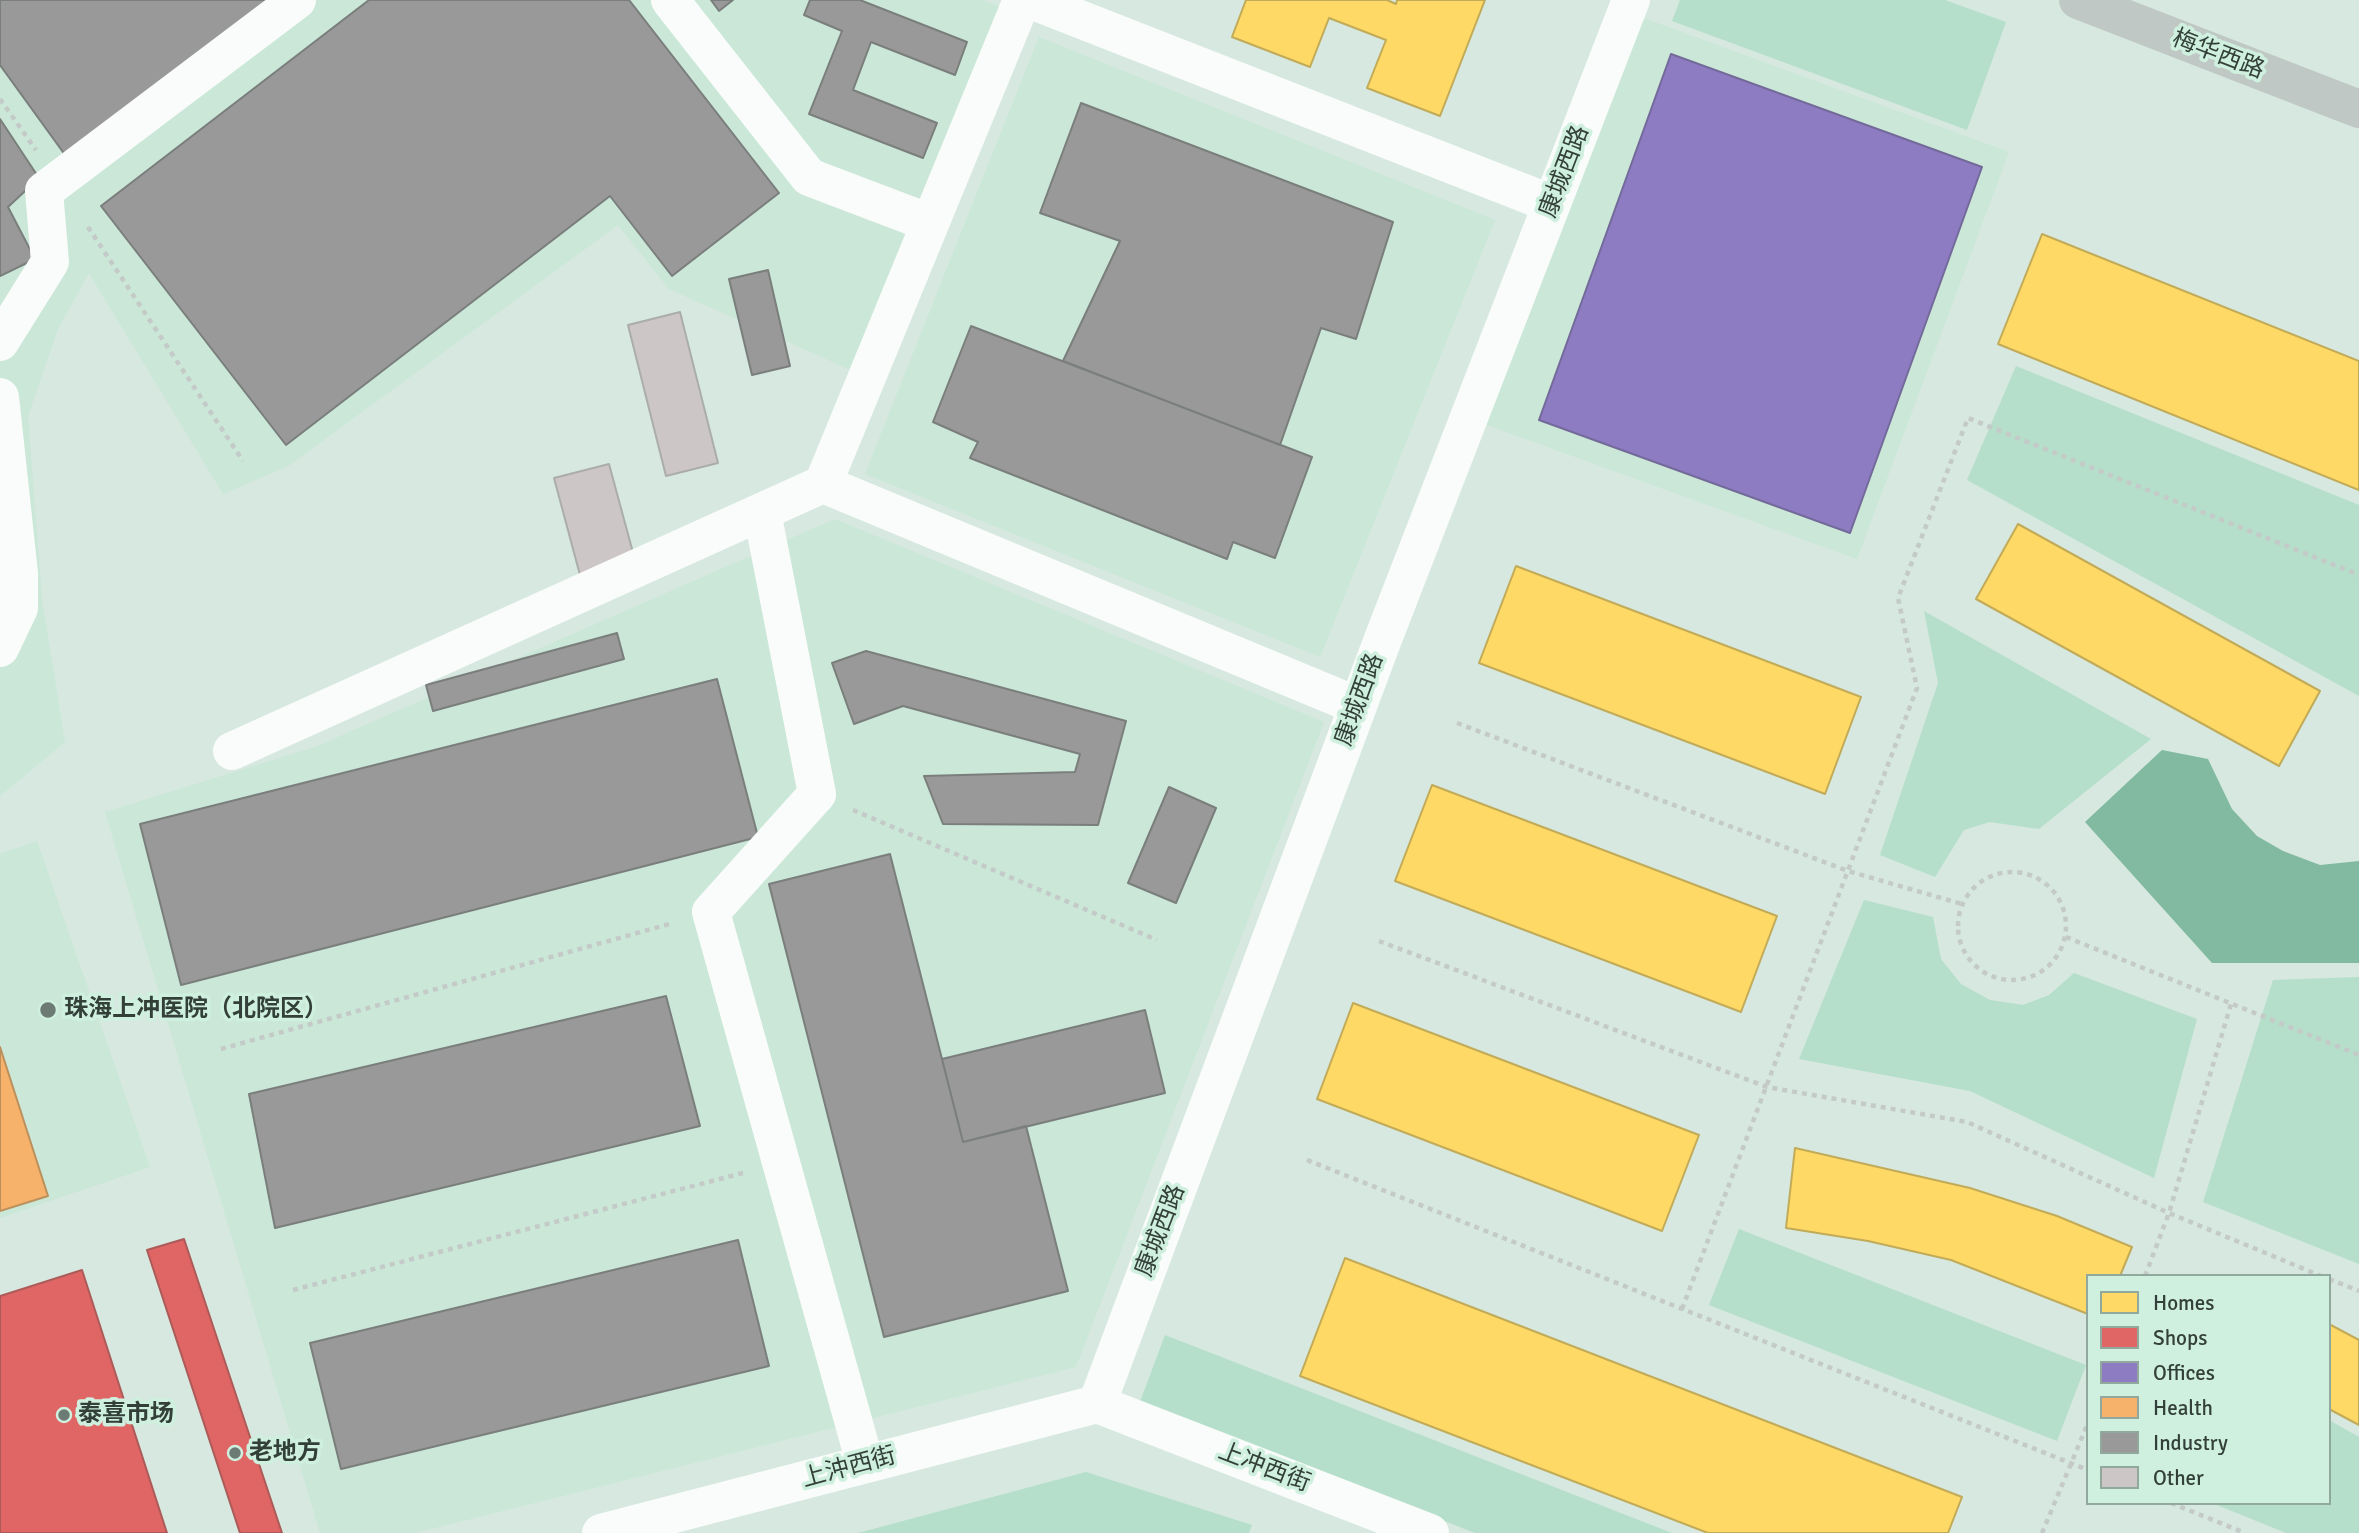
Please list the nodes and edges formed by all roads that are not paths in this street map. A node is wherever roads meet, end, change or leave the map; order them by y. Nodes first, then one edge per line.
1 (297, 0) edge
2 (670, 0) edge
3 (1023, 0) edge
4 (1031, 0) edge
5 (1631, 0) edge
6 (2078, 0) edge
7 (2359, 109) edge
8 (1552, 204) junction
9 (930, 223) junction
10 (0, 342) edge
11 (0, 397) edge
12 (824, 484) junction
13 (762, 512) junction
14 (0, 648) edge
15 (1358, 706) junction
16 (232, 751) dead end
17 (1097, 1404) junction
18 (865, 1463) junction
19 (601, 1533) edge
20 (1430, 1533) edge

1 - 10 street
2 - 9 street
3 - 9 street
4 - 8 street
5 - 8 street, 康城西路
6 - 7 main road, 梅华西路
8 - 15 street, 康城西路
9 - 12 street
11 - 14 street
12 - 13 street
12 - 15 street
13 - 16 street
13 - 18 street
15 - 17 street, 康城西路
17 - 18 street, 上沖西街
17 - 20 street, 上冲西街
18 - 19 street, 上沖西街

